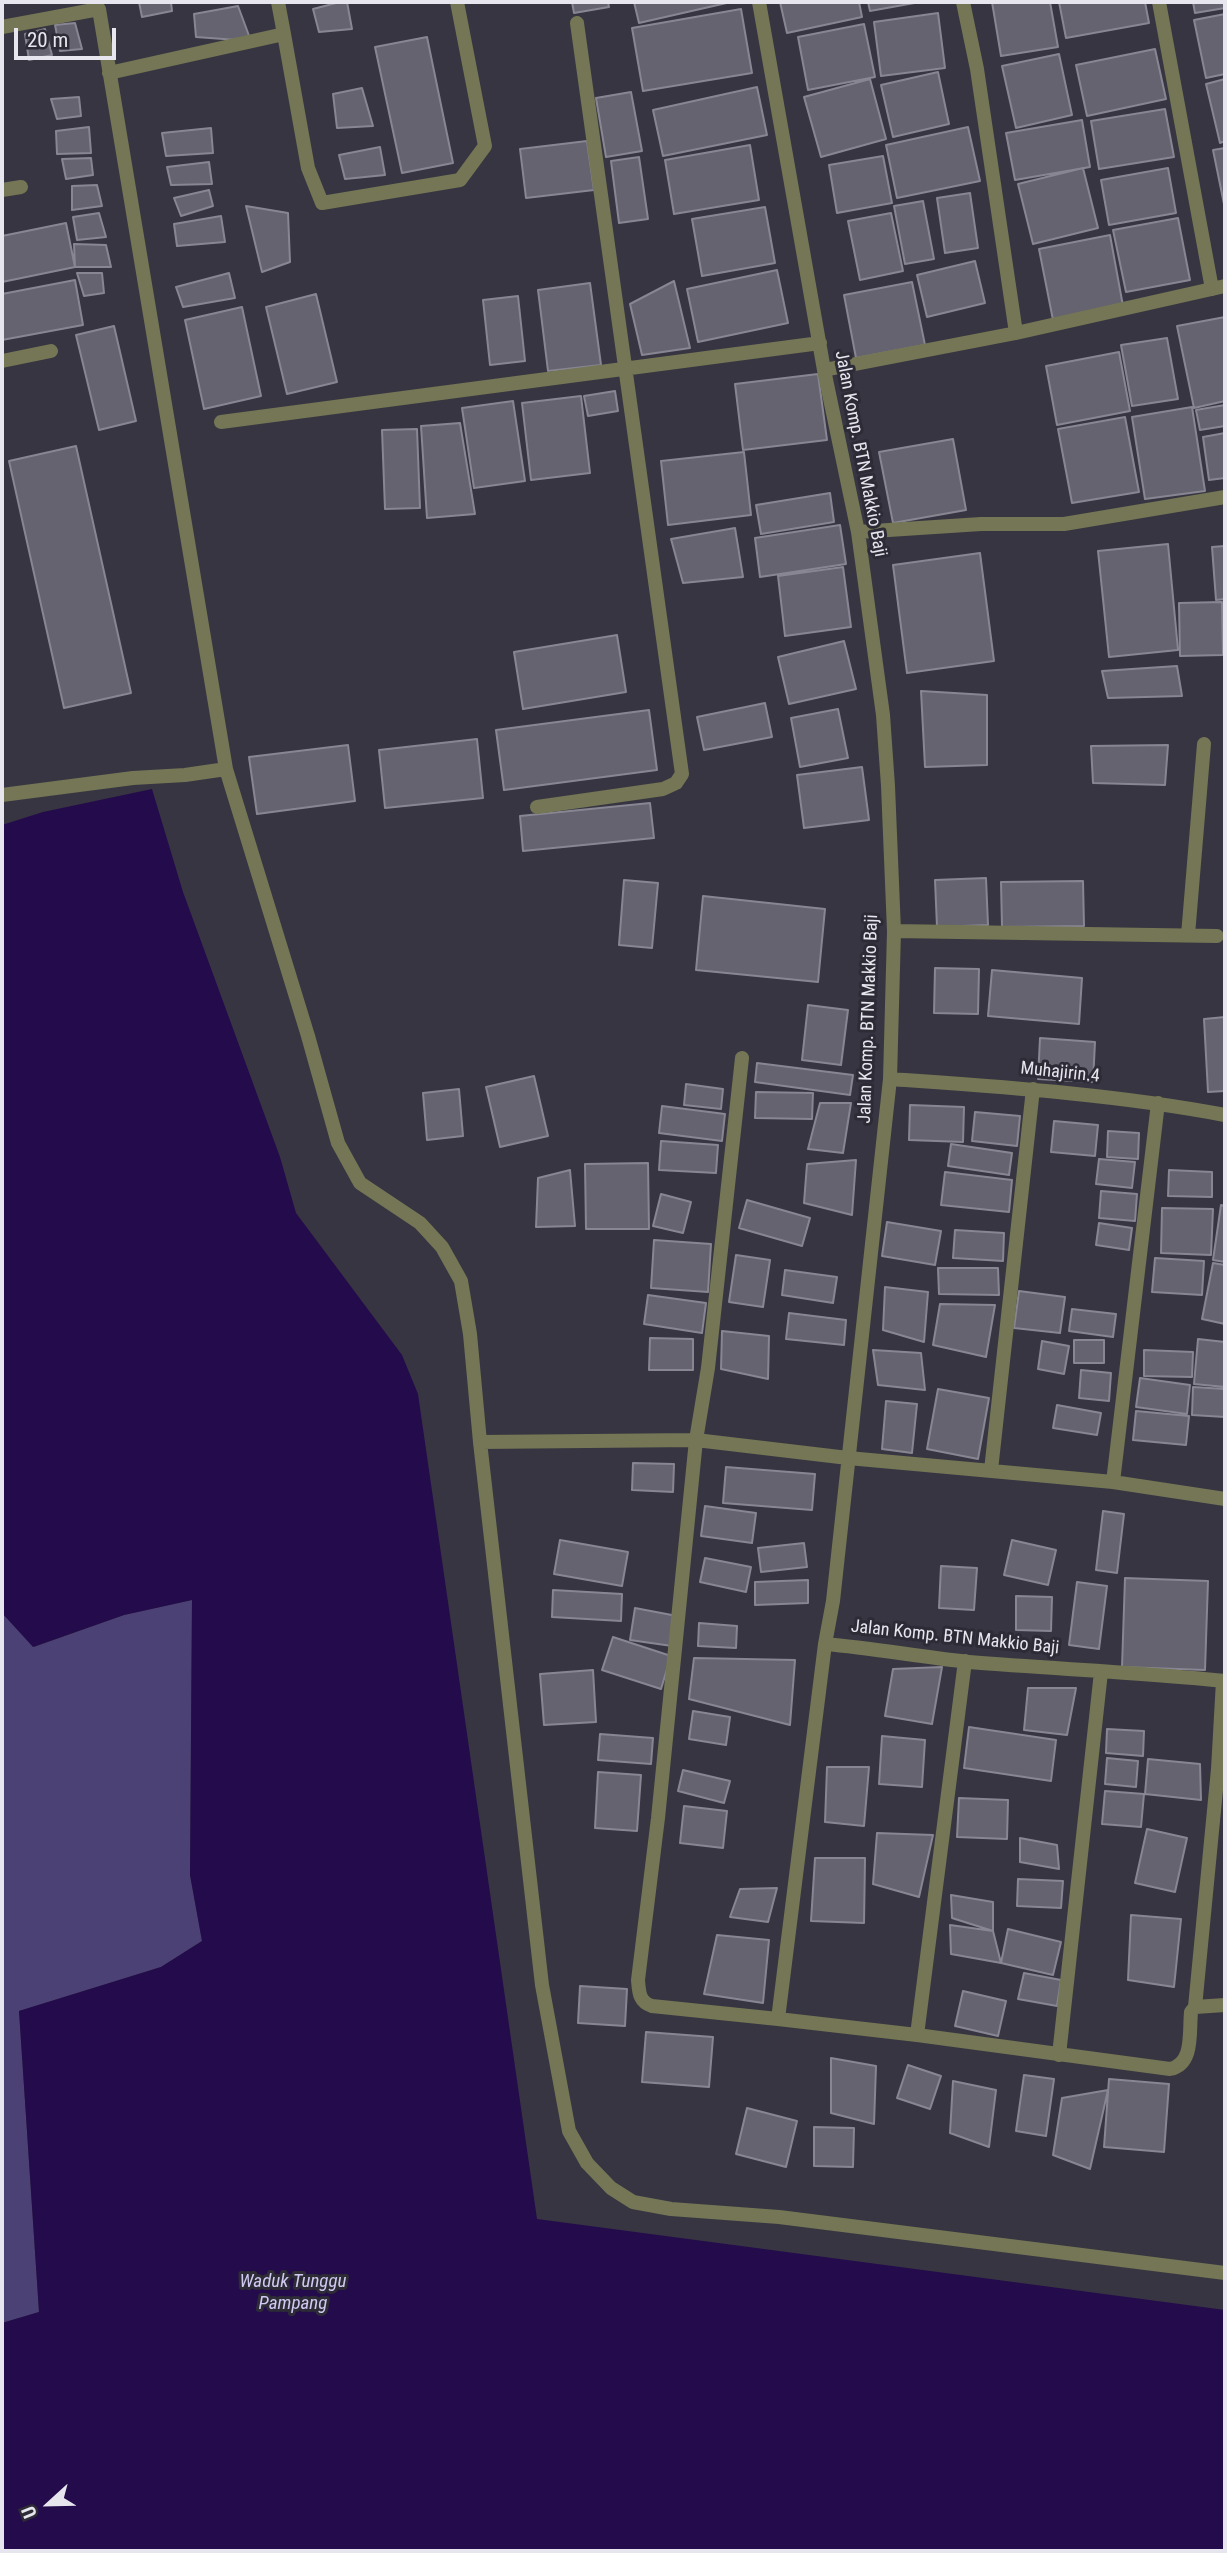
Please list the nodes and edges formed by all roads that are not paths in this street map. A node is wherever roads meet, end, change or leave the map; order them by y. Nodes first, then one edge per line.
1 (278, 2) edge
2 (457, 2) edge
3 (759, 2) edge
4 (963, 2) edge
5 (1159, 2) edge
6 (98, 5) edge
7 (577, 23) dead end
8 (2, 27) edge
9 (284, 34) junction
10 (109, 72) junction
11 (21, 187) dead end
12 (2, 190) edge
13 (1219, 288) edge
14 (1016, 333) junction
15 (820, 343) junction
16 (51, 351) dead end
17 (2, 361) edge
18 (624, 369) junction
19 (824, 370) junction
20 (222, 422) dead end
21 (1225, 497) edge
22 (858, 532) junction
23 (1204, 744) dead end
24 (226, 769) junction
25 (2, 795) edge
26 (537, 807) dead end
27 (894, 931) junction
28 (1188, 935) junction
29 (1217, 936) dead end
30 (743, 1058) dead end
31 (890, 1079) junction
32 (1033, 1089) junction
33 (1158, 1102) junction
34 (1225, 1115) edge
35 (696, 1440) junction
36 (480, 1442) junction
37 (848, 1458) junction
38 (991, 1470) junction
39 (1113, 1482) junction
40 (1225, 1499) edge
41 (825, 1644) junction
42 (965, 1661) junction
43 (1101, 1672) junction
44 (1224, 1681) edge
45 (1225, 2005) edge
46 (1195, 2007) junction
47 (778, 2019) junction
48 (917, 2035) junction
49 (1059, 2054) junction
50 (1225, 2273) edge

1 - 9 street
2 - 9 street
3 - 15 street, Jalan Komp. BTN Makkio Baji
4 - 14 street
5 - 13 street
6 - 8 street
6 - 10 street
7 - 18 street
9 - 10 street
10 - 24 street
11 - 12 street
13 - 14 street
14 - 19 street
15 - 18 street
15 - 19 street, Jalan Komp. BTN Makkio Baji
16 - 17 street
18 - 20 street
18 - 26 street
19 - 22 street, Jalan Komp. BTN Makkio Baji
21 - 22 street
22 - 27 street, Jalan Komp. BTN Makkio Baji
23 - 28 street
24 - 25 street
24 - 36 street
27 - 28 street
27 - 31 street, Jalan Komp. BTN Makkio Baji
28 - 29 street
30 - 35 street
31 - 32 street, Muhajirin.4
31 - 37 street, Jalan Komp. BTN Makkio Baji
32 - 33 street, Muhajirin.4
32 - 38 street
33 - 34 street, Muhajirin.4
33 - 39 street
35 - 36 street
35 - 37 street
35 - 47 street
36 - 50 street
37 - 38 street
37 - 41 street, Jalan Komp. BTN Makkio Baji
38 - 39 street
39 - 40 street
41 - 42 street, Jalan Komp. BTN Makkio Baji
41 - 47 street
42 - 43 street, Jalan Komp. BTN Makkio Baji
42 - 48 street
43 - 44 street, Jalan Komp. BTN Makkio Baji
43 - 49 street
44 - 46 street
45 - 46 street
46 - 49 street
47 - 48 street
48 - 49 street

